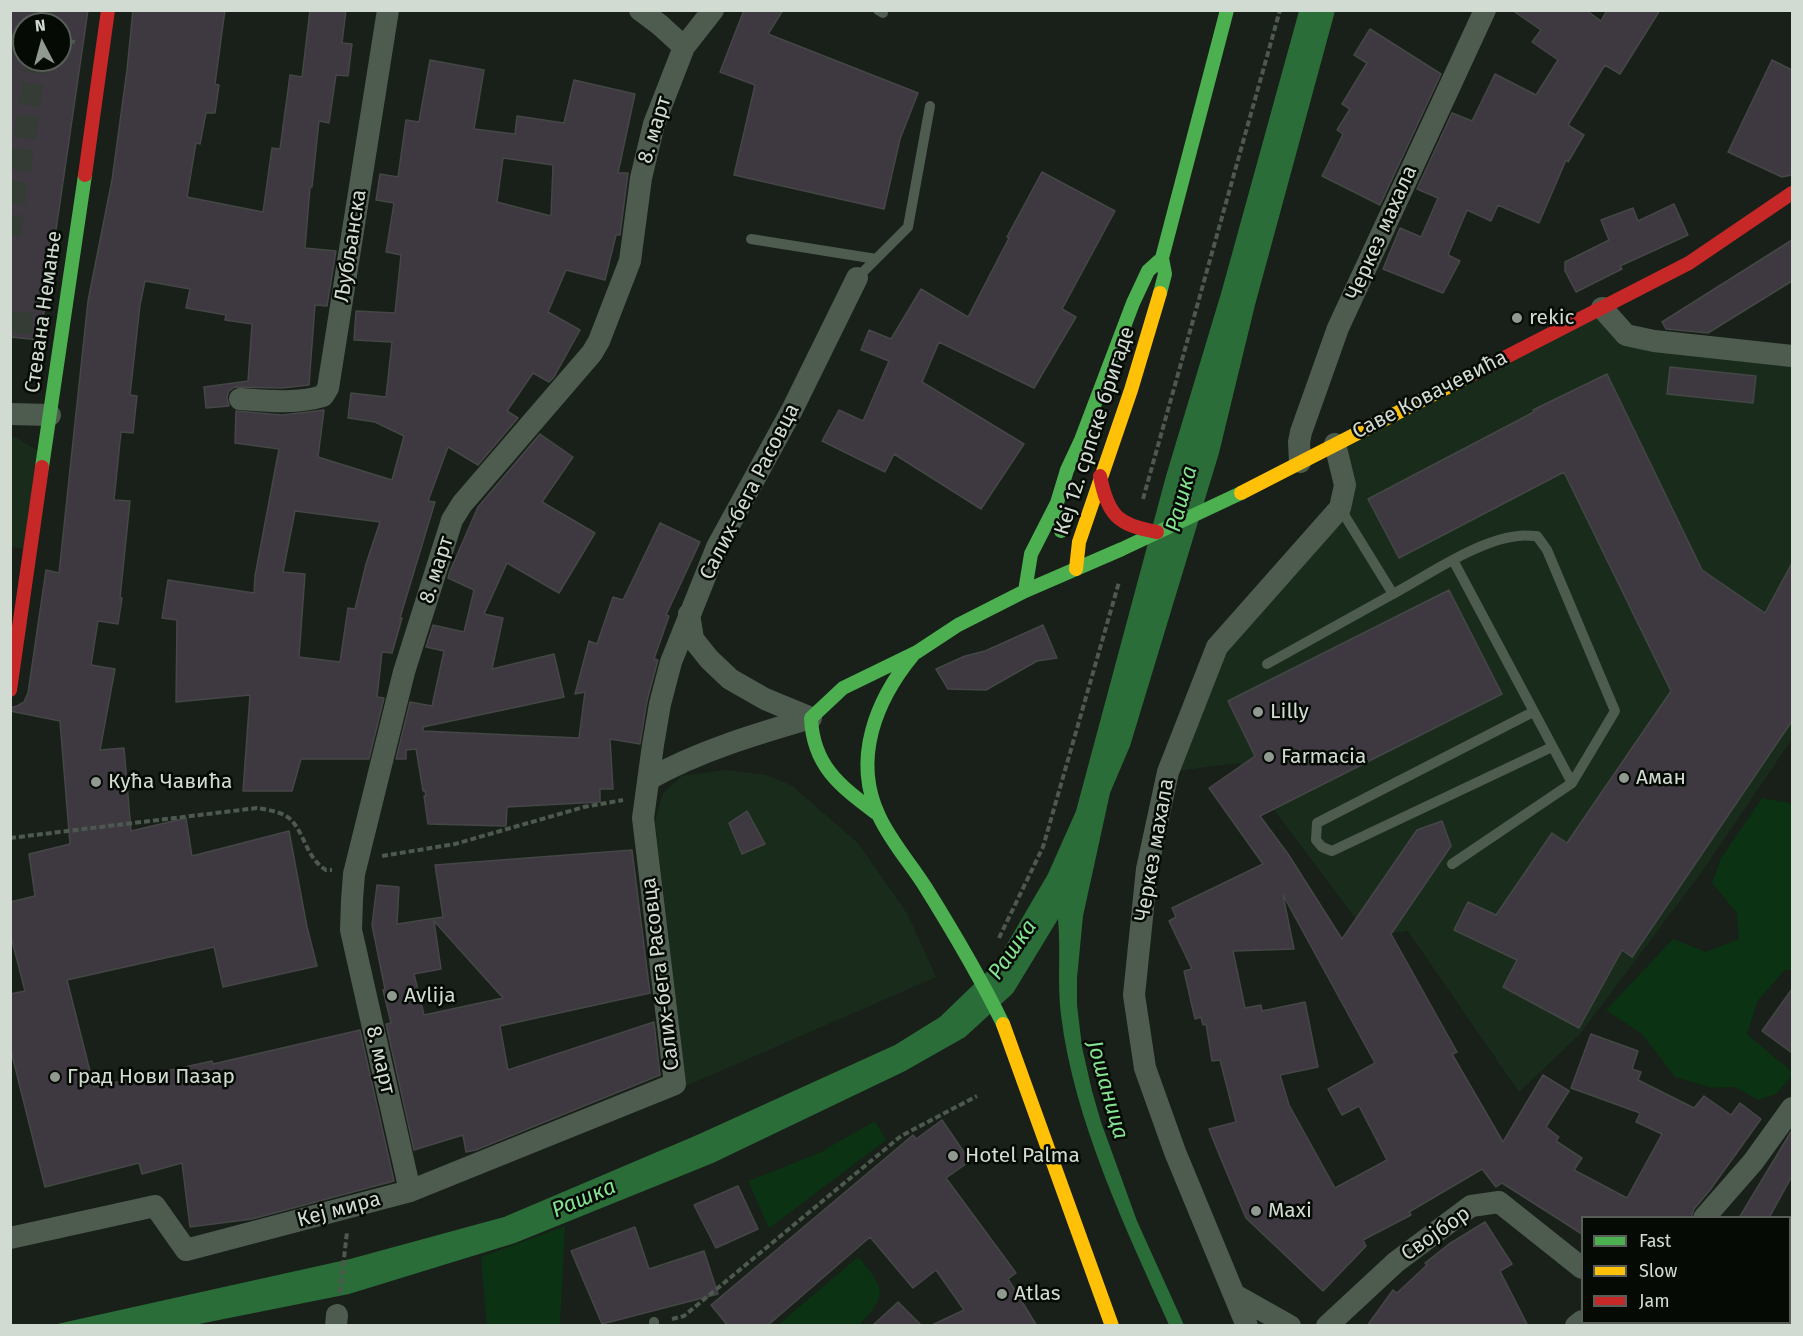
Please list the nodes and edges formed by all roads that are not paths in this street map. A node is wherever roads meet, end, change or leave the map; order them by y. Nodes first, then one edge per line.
1 (108, 10) edge
2 (388, 10) edge
3 (640, 10) edge
4 (713, 10) edge
5 (1227, 10) edge
6 (1485, 10) edge
7 (684, 47) junction
8 (930, 106) dead end
9 (1792, 194) edge
10 (751, 239) dead end
11 (1162, 258) junction
12 (876, 259) junction
13 (857, 278) joint
14 (1602, 308) junction
15 (1792, 356) edge
16 (240, 399) dead end
17 (10, 414) edge
18 (50, 415) junction
19 (1335, 444) junction
20 (1300, 462) junction
21 (1100, 476) junction
22 (1057, 503) junction
23 (1340, 508) junction
24 (1157, 532) junction
25 (1454, 560) junction
26 (1076, 569) junction
27 (1025, 591) junction
28 (1394, 594) junction
29 (689, 614) junction
30 (917, 652) junction
31 (1267, 664) dead end
32 (10, 690) edge
33 (1533, 712) junction
34 (812, 718) junction
35 (1552, 747) junction
36 (1572, 783) junction
37 (647, 788) junction
38 (876, 813) junction
39 (1452, 864) dead end
40 (675, 1084) joint
41 (1792, 1108) edge
42 (410, 1191) junction
43 (1706, 1216) edge
44 (10, 1238) edge
45 (1581, 1267) edge
46 (1235, 1295) junction
47 (1112, 1326) edge
48 (1247, 1326) edge
49 (1290, 1326) edge
50 (1328, 1326) edge

1 - 18 main road, Стевана Немање
2 - 16 street, Љубљанска
3 - 7 street
4 - 7 street, 8. март
5 - 11 main road, Кеј 12. српске бригаде
6 - 20 street, Черкез махала
7 - 42 street, 8. март
8 - 12 lane, Салих-бега Расовца
9 - 14 main road, Саве Ковачевића
10 - 12 lane
11 - 21 main road, Кеј 12. српске бригаде
11 - 22 main road, Кеј 12. српске бригаде
12 - 13 lane, Салих-бега Расовца
13 - 29 street, Салих-бега Расовца
14 - 15 street
14 - 19 main road, Саве Ковачевића
17 - 18 street
18 - 32 main road, Стевана Немање
19 - 20 main road, Саве Ковачевића
19 - 23 street
20 - 24 main road, Саве Ковачевића
21 - 24 main road
21 - 26 main road, Кеј 12. српске бригаде
22 - 26 main road, Кеј 12. српске бригаде
22 - 27 main road
23 - 28 lane
23 - 46 street, Черкез махала
24 - 26 main road, Саве Ковачевића
25 - 28 lane
25 - 33 lane
25 - 36 lane
26 - 27 main road, Саве Ковачевића
27 - 30 main road, Саве Ковачевића
28 - 31 lane
29 - 34 street
29 - 37 street, Салих-бега Расовца
30 - 34 main road
30 - 38 main road
33 - 35 lane
33 - 35 lane
34 - 37 street
34 - 38 main road
35 - 36 lane
36 - 39 lane
37 - 40 street, Салих-бега Расовца
38 - 47 main road
40 - 42 street, Кеј мира
41 - 43 street
42 - 44 street, Кеј мира
45 - 50 street, Својбор
46 - 48 street, Черкез махала
46 - 49 street

